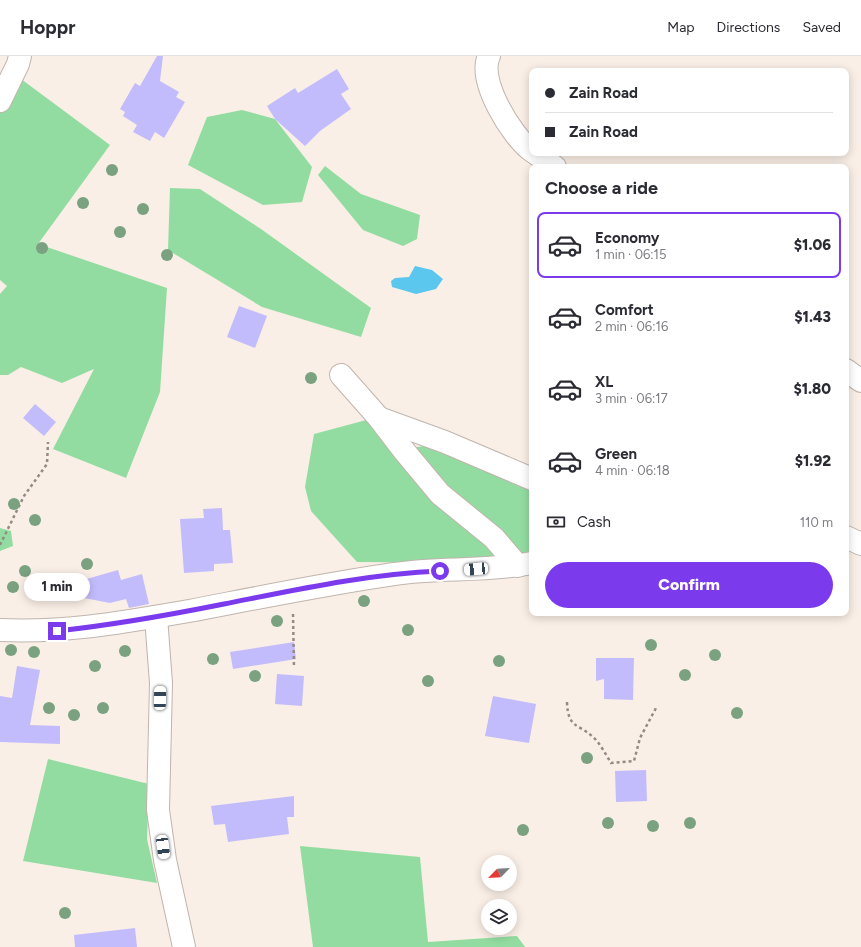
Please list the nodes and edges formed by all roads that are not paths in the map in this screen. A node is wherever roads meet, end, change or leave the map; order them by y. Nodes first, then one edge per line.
1 (20, 56) edge
2 (485, 58) edge
3 (0, 101) edge
4 (529, 148) edge
5 (539, 156) edge
6 (551, 164) edge
7 (849, 372) edge
8 (341, 375) dead end
9 (861, 381) edge
10 (379, 418) junction
11 (529, 478) edge
12 (849, 538) edge
13 (861, 544) edge
14 (525, 564) edge
15 (156, 617) junction
16 (0, 630) edge
17 (184, 947) edge

1 - 3 street
2 - 4 street
5 - 6 street
7 - 9 street
8 - 10 street
10 - 11 street
10 - 14 street
12 - 13 street
14 - 15 street
15 - 16 street
15 - 17 street

